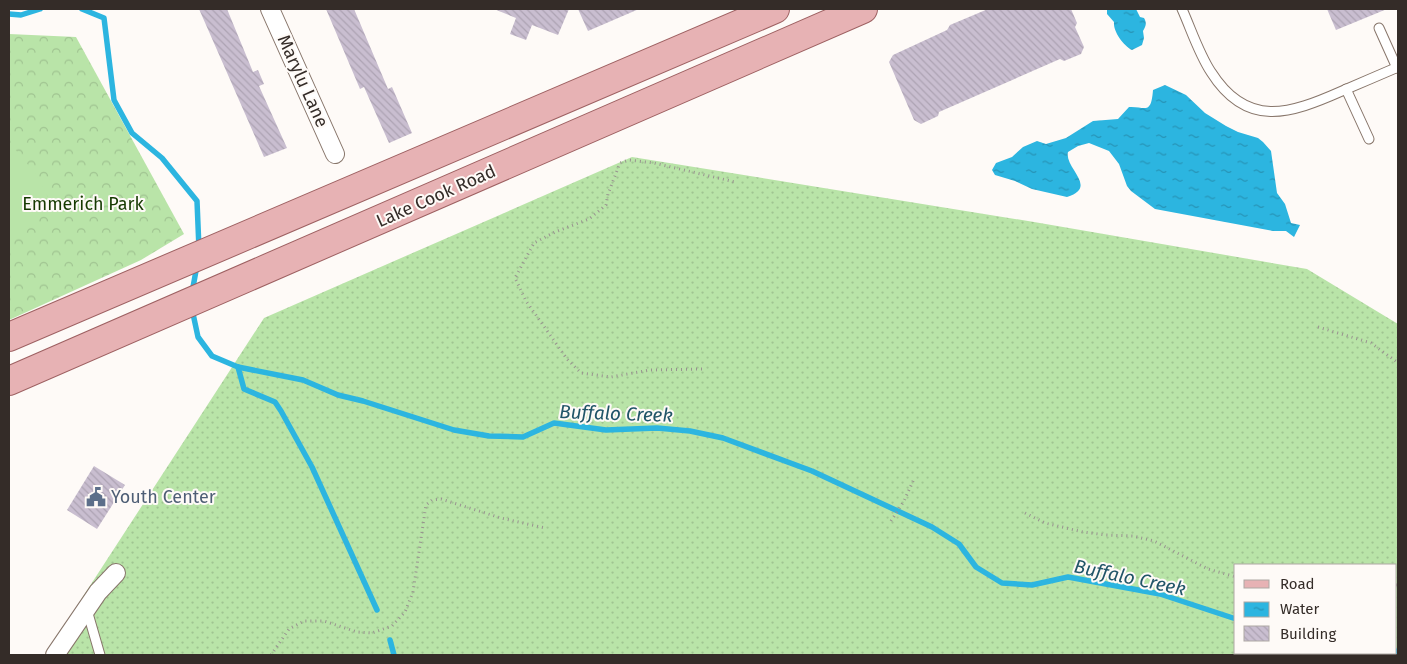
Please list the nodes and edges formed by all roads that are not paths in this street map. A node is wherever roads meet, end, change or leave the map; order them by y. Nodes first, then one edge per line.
1 (270, 9) edge
2 (775, 9) edge
3 (863, 9) edge
4 (1182, 9) edge
5 (1380, 28) dead end
6 (1398, 67) edge
7 (1346, 89) junction
8 (1369, 139) dead end
9 (336, 154) dead end
10 (9, 337) edge
11 (9, 381) edge
12 (116, 573) dead end
13 (87, 608) junction
14 (55, 655) edge
15 (100, 655) edge

1 - 9 street, Marylu Lane
2 - 10 main road
3 - 11 main road, Lake Cook Road
4 - 7 lane
5 - 6 lane
6 - 7 lane
7 - 8 lane
12 - 13 street
13 - 14 street
13 - 15 lane

